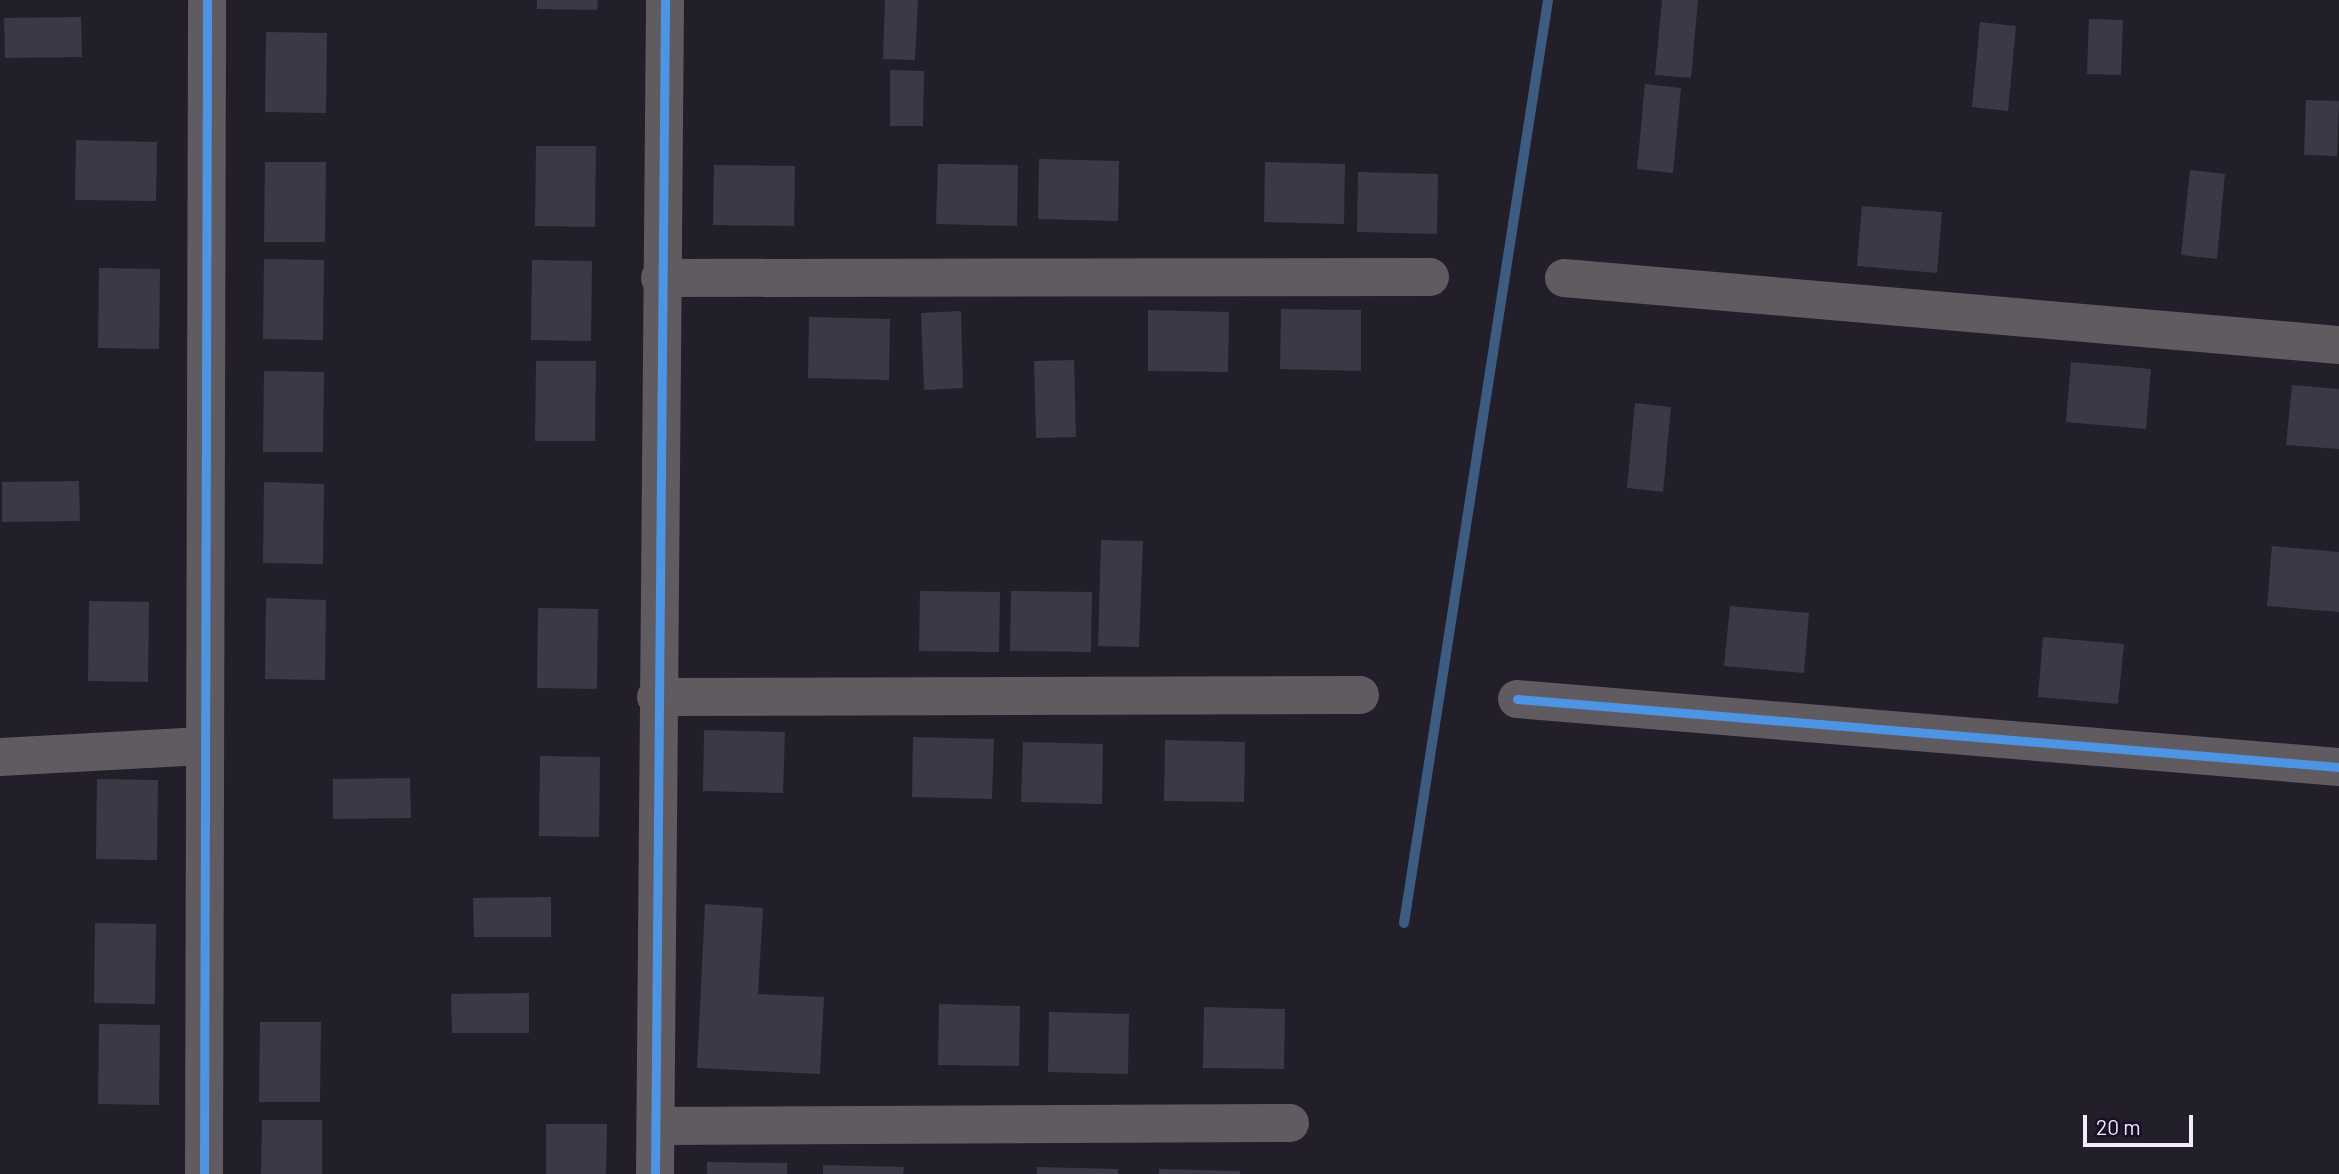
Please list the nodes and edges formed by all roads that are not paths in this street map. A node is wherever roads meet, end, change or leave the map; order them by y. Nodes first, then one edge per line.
1 (207, 0) edge
2 (665, 0) edge
3 (1430, 277) dead end
4 (660, 278) junction
5 (1564, 278) dead end
6 (2339, 345) edge
7 (1360, 695) dead end
8 (656, 697) junction
9 (1517, 699) dead end
10 (203, 746) junction
11 (0, 757) edge
12 (2339, 767) edge
13 (1290, 1123) dead end
14 (656, 1126) junction
15 (204, 1174) edge
16 (656, 1174) edge

1 - 10 street
2 - 4 street
3 - 4 street
4 - 8 street
5 - 6 street
7 - 8 street
8 - 14 street
9 - 12 street
10 - 11 street
10 - 15 street
13 - 14 street
14 - 16 street

